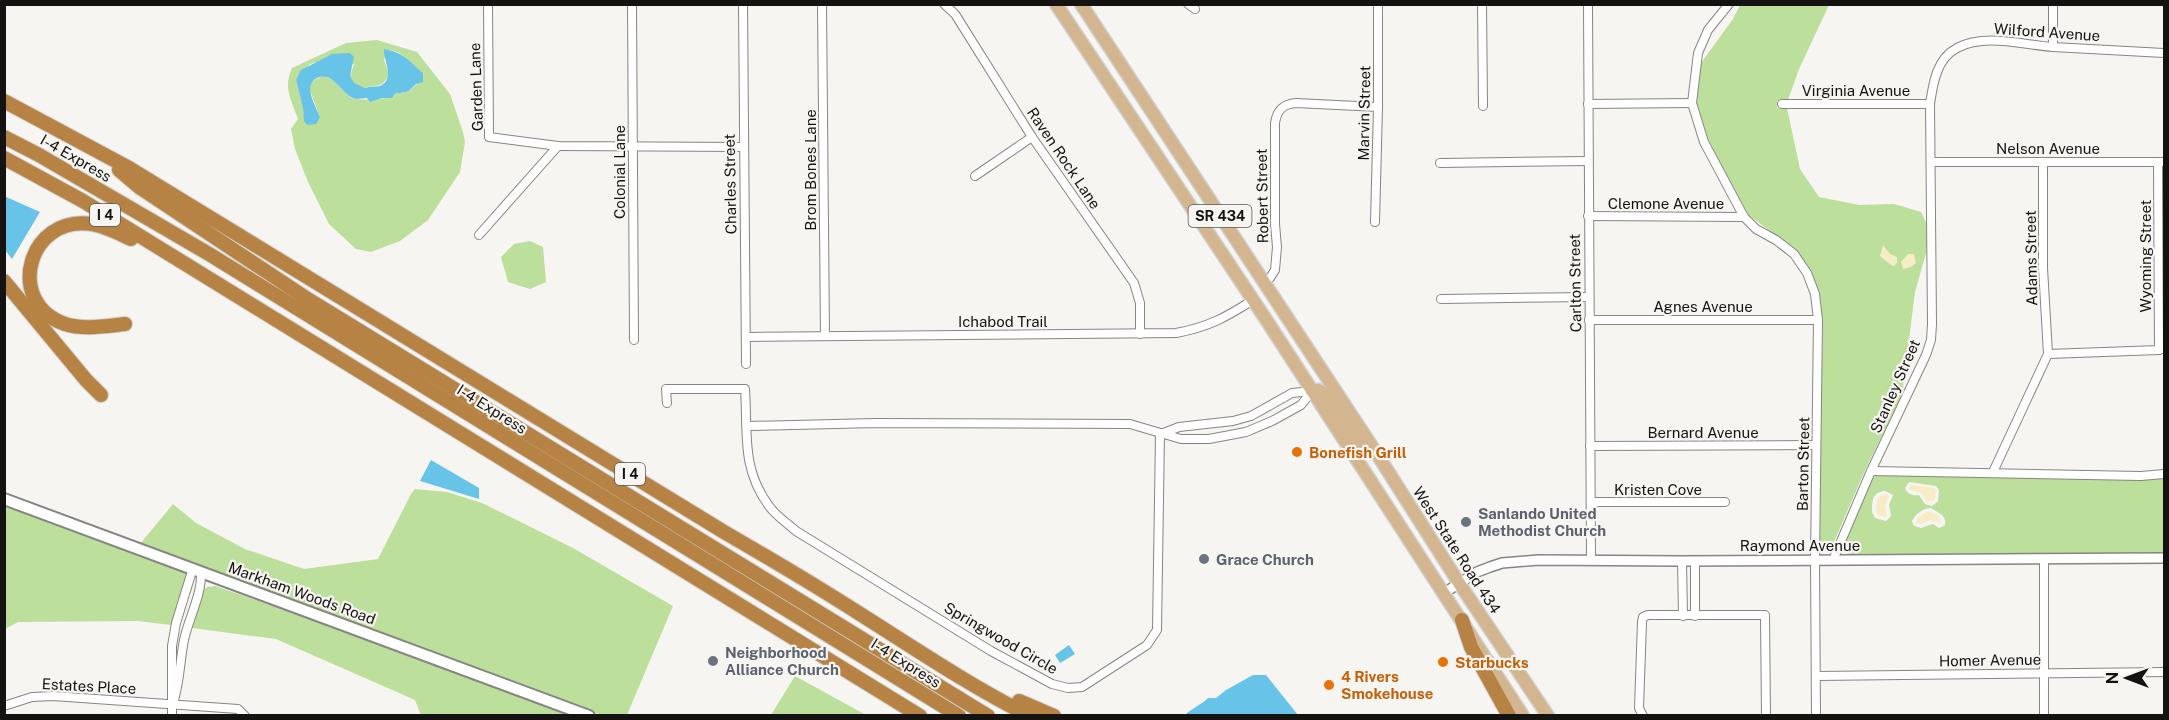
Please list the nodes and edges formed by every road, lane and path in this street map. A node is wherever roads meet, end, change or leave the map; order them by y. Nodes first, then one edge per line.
1 (488, 4) edge
2 (632, 4) edge
3 (743, 4) edge
4 (822, 4) edge
5 (944, 4) edge
6 (1056, 4) edge
7 (1081, 4) edge
8 (1378, 4) edge
9 (1482, 4) edge
10 (1588, 4) edge
11 (1729, 4) edge
12 (2053, 4) edge
13 (2053, 47) junction
14 (2164, 53) edge
15 (1093, 61) junction
16 (4, 101) edge
17 (1692, 103) junction
18 (1588, 104) junction
19 (1782, 104) dead end
20 (1930, 104) junction
21 (1483, 106) dead end
22 (1378, 107) junction
23 (1152, 113) junction
24 (1032, 137) junction
25 (4, 138) edge
26 (558, 146) junction
27 (633, 146) junction
28 (91, 147) junction
29 (743, 147) junction
30 (4, 158) edge
31 (1587, 161) junction
32 (1440, 162) dead end
33 (1931, 162) junction
34 (2043, 162) junction
35 (2161, 162) edge
36 (975, 176) dead end
37 (1588, 216) junction
38 (1744, 217) junction
39 (1375, 222) dead end
40 (479, 235) dead end
41 (204, 275) junction
42 (4, 281) edge
43 (1262, 282) junction
44 (1588, 297) junction
45 (1441, 299) dead end
46 (1253, 300) junction
47 (1589, 320) junction
48 (1818, 320) junction
49 (1267, 321) junction
50 (125, 324) dead end
51 (1140, 334) junction
52 (825, 336) junction
53 (746, 337) junction
54 (634, 340) dead end
55 (2162, 349) edge
56 (2048, 354) junction
57 (746, 364) dead end
58 (1329, 383) junction
59 (1312, 391) junction
60 (101, 395) dead end
61 (667, 403) dead end
62 (748, 426) junction
63 (1160, 434) junction
64 (1816, 445) junction
65 (1590, 446) junction
66 (1379, 458) junction
67 (1871, 471) junction
68 (1993, 472) junction
69 (2164, 474) edge
70 (4, 499) edge
71 (1591, 502) junction
72 (1725, 502) dead end
73 (2164, 558) edge
74 (2044, 559) junction
75 (1591, 560) junction
76 (1815, 560) junction
77 (1833, 560) junction
78 (1682, 561) junction
79 (1695, 561) junction
80 (197, 570) junction
81 (1459, 583) junction
82 (1444, 593) junction
83 (1683, 616) junction
84 (1695, 616) junction
85 (1462, 620) junction
86 (2164, 672) edge
87 (2043, 673) junction
88 (1816, 676) junction
89 (985, 692) junction
90 (173, 705) junction
91 (4, 706) edge
92 (172, 716) edge
93 (245, 716) edge
94 (590, 716) edge
95 (920, 716) edge
96 (959, 716) edge
97 (988, 716) edge
98 (1030, 716) edge
99 (1054, 716) edge
100 (1509, 716) edge
101 (1523, 716) edge
102 (1548, 716) edge
103 (1643, 716) edge
104 (1766, 716) edge
105 (1816, 716) edge
106 (2044, 716) edge

1 - 26 street, Garden Lane
2 - 27 street, Colonial Lane
3 - 29 street, Charles Street
4 - 52 street, Brom Bones Lane
5 - 24 street, Raven Rock Lane
6 - 15 main road, SR 434
7 - 23 main road, SR 434
8 - 22 street, Marvin Street
9 - 21 street
10 - 18 street, Carlton Street
11 - 17 street
12 - 13 street
13 - 14 street, Wilford Avenue
13 - 20 street, Wilford Avenue
15 - 23 main road
15 - 46 main road, SR 434
16 - 28 highway, I 4
17 - 18 street
17 - 38 street
18 - 31 street, Carlton Street
19 - 20 street, Virginia Avenue
20 - 33 street, Stanley Street
22 - 39 street, Marvin Street
22 - 43 street, Robert Street
23 - 43 main road, SR 434
24 - 36 street
24 - 51 street, Raven Rock Lane
25 - 96 highway, I-4 Express
26 - 27 street
26 - 40 street
27 - 29 street
27 - 54 street, Colonial Lane
28 - 89 highway, I 4
28 - 97 highway, I-4 Express
29 - 53 street, Charles Street
30 - 41 highway, I 4
31 - 32 street
31 - 37 street, Carlton Street
33 - 34 street, Nelson Avenue
33 - 67 street, Stanley Street
34 - 35 street, Nelson Avenue
34 - 56 street, Adams Street
35 - 55 street, Wyoming Street
37 - 38 street, Clemone Avenue
37 - 44 street, Carlton Street
38 - 48 street, Barton Street
41 - 50 highway
41 - 95 highway, I 4
42 - 60 highway
43 - 58 main road, SR 434
44 - 45 street
44 - 47 street, Carlton Street
46 - 49 main road, SR 434
46 - 51 street, Ichabod Trail
47 - 48 street, Agnes Avenue
47 - 65 street, Carlton Street
48 - 64 street, Barton Street
49 - 58 main road
49 - 59 main road, SR 434
51 - 52 street, Ichabod Trail
52 - 53 street, Ichabod Trail
53 - 57 street, Charles Street
55 - 56 street
56 - 68 street
58 - 66 main road, SR 434
59 - 63 street
59 - 63 street
59 - 66 main road
59 - 82 main road, SR 434
61 - 62 street, Springwood Circle
62 - 63 street
62 - 63 street, Springwood Circle
64 - 65 street, Bernard Avenue
64 - 76 street, Barton Street
65 - 71 street, Carlton Street
66 - 81 main road, West State Road 434 / SR 434
67 - 68 street
67 - 77 street, Stanley Street
68 - 69 street
70 - 80 main road, Markham Woods Road
71 - 72 street, Kristen Cove
71 - 75 street, Carlton Street
73 - 74 street, Raymond Avenue
74 - 77 street, Raymond Avenue
74 - 87 street
75 - 78 street, Raymond Avenue
75 - 81 street, Raymond Avenue
76 - 77 street, Raymond Avenue
76 - 79 street, Raymond Avenue
76 - 88 street, Barton Street
78 - 79 street, Raymond Avenue
78 - 83 street
79 - 84 street
80 - 90 street
80 - 90 street
80 - 94 main road, Markham Woods Road
81 - 82 street, Raymond Avenue
81 - 102 main road, West State Road 434 / SR 434
82 - 85 main road, SR 434
83 - 84 street
83 - 103 street
84 - 104 street
85 - 100 highway
85 - 101 main road, SR 434
86 - 87 street, Homer Avenue
87 - 88 street, Homer Avenue
87 - 106 street
88 - 105 street, Barton Street
89 - 98 highway, I 4
89 - 99 highway
90 - 91 street, Estates Place
90 - 92 street
90 - 93 street, Estates Place

